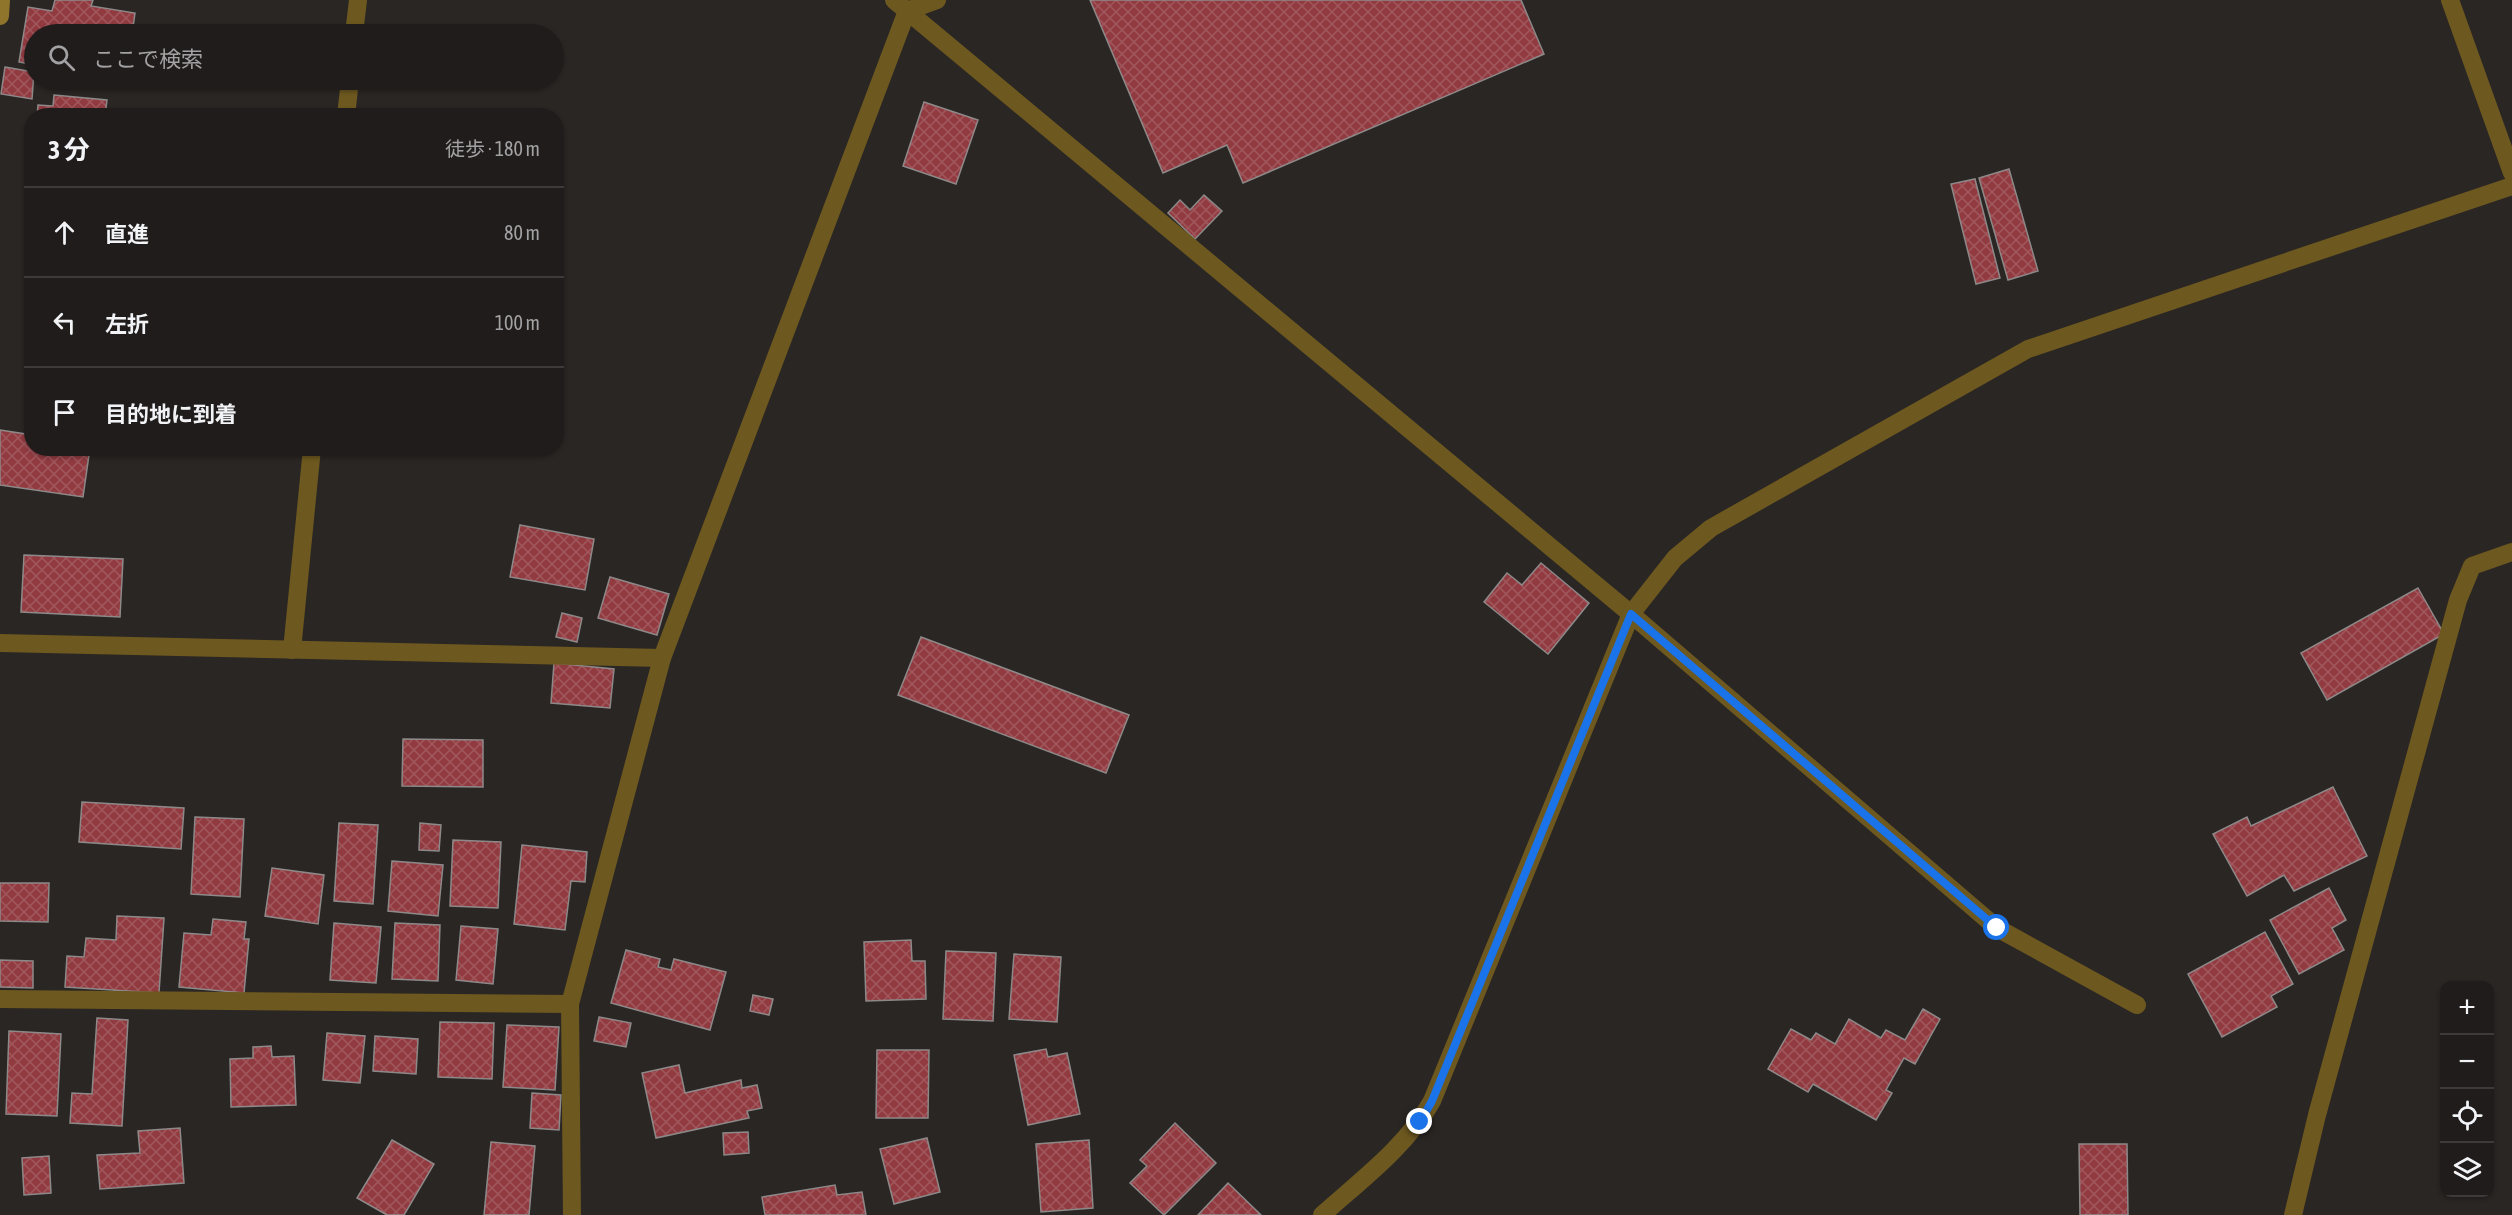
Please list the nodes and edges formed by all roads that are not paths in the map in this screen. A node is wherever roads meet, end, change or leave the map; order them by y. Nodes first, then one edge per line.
1 (1, 0) edge
2 (358, 0) edge
3 (937, 0) edge
4 (2450, 0) edge
5 (900, 6) edge
6 (0, 16) edge
7 (355, 24) edge
8 (349, 90) edge
9 (347, 108) edge
10 (2512, 173) edge
11 (2512, 186) edge
12 (311, 456) edge
13 (2512, 552) edge
14 (1631, 614) junction
15 (0, 643) edge
16 (292, 650) junction
17 (662, 658) junction
18 (0, 999) edge
19 (570, 1004) junction
20 (2138, 1005) dead end
21 (572, 1215) edge
22 (1322, 1215) edge
23 (2293, 1215) edge

1 - 6 main road
2 - 7 street
3 - 5 street
4 - 10 street
5 - 14 street
5 - 17 street
8 - 9 street
11 - 14 street
12 - 16 street
13 - 23 street
14 - 20 street
14 - 22 street
15 - 16 street
16 - 17 street
17 - 19 street
18 - 19 street
19 - 21 street

